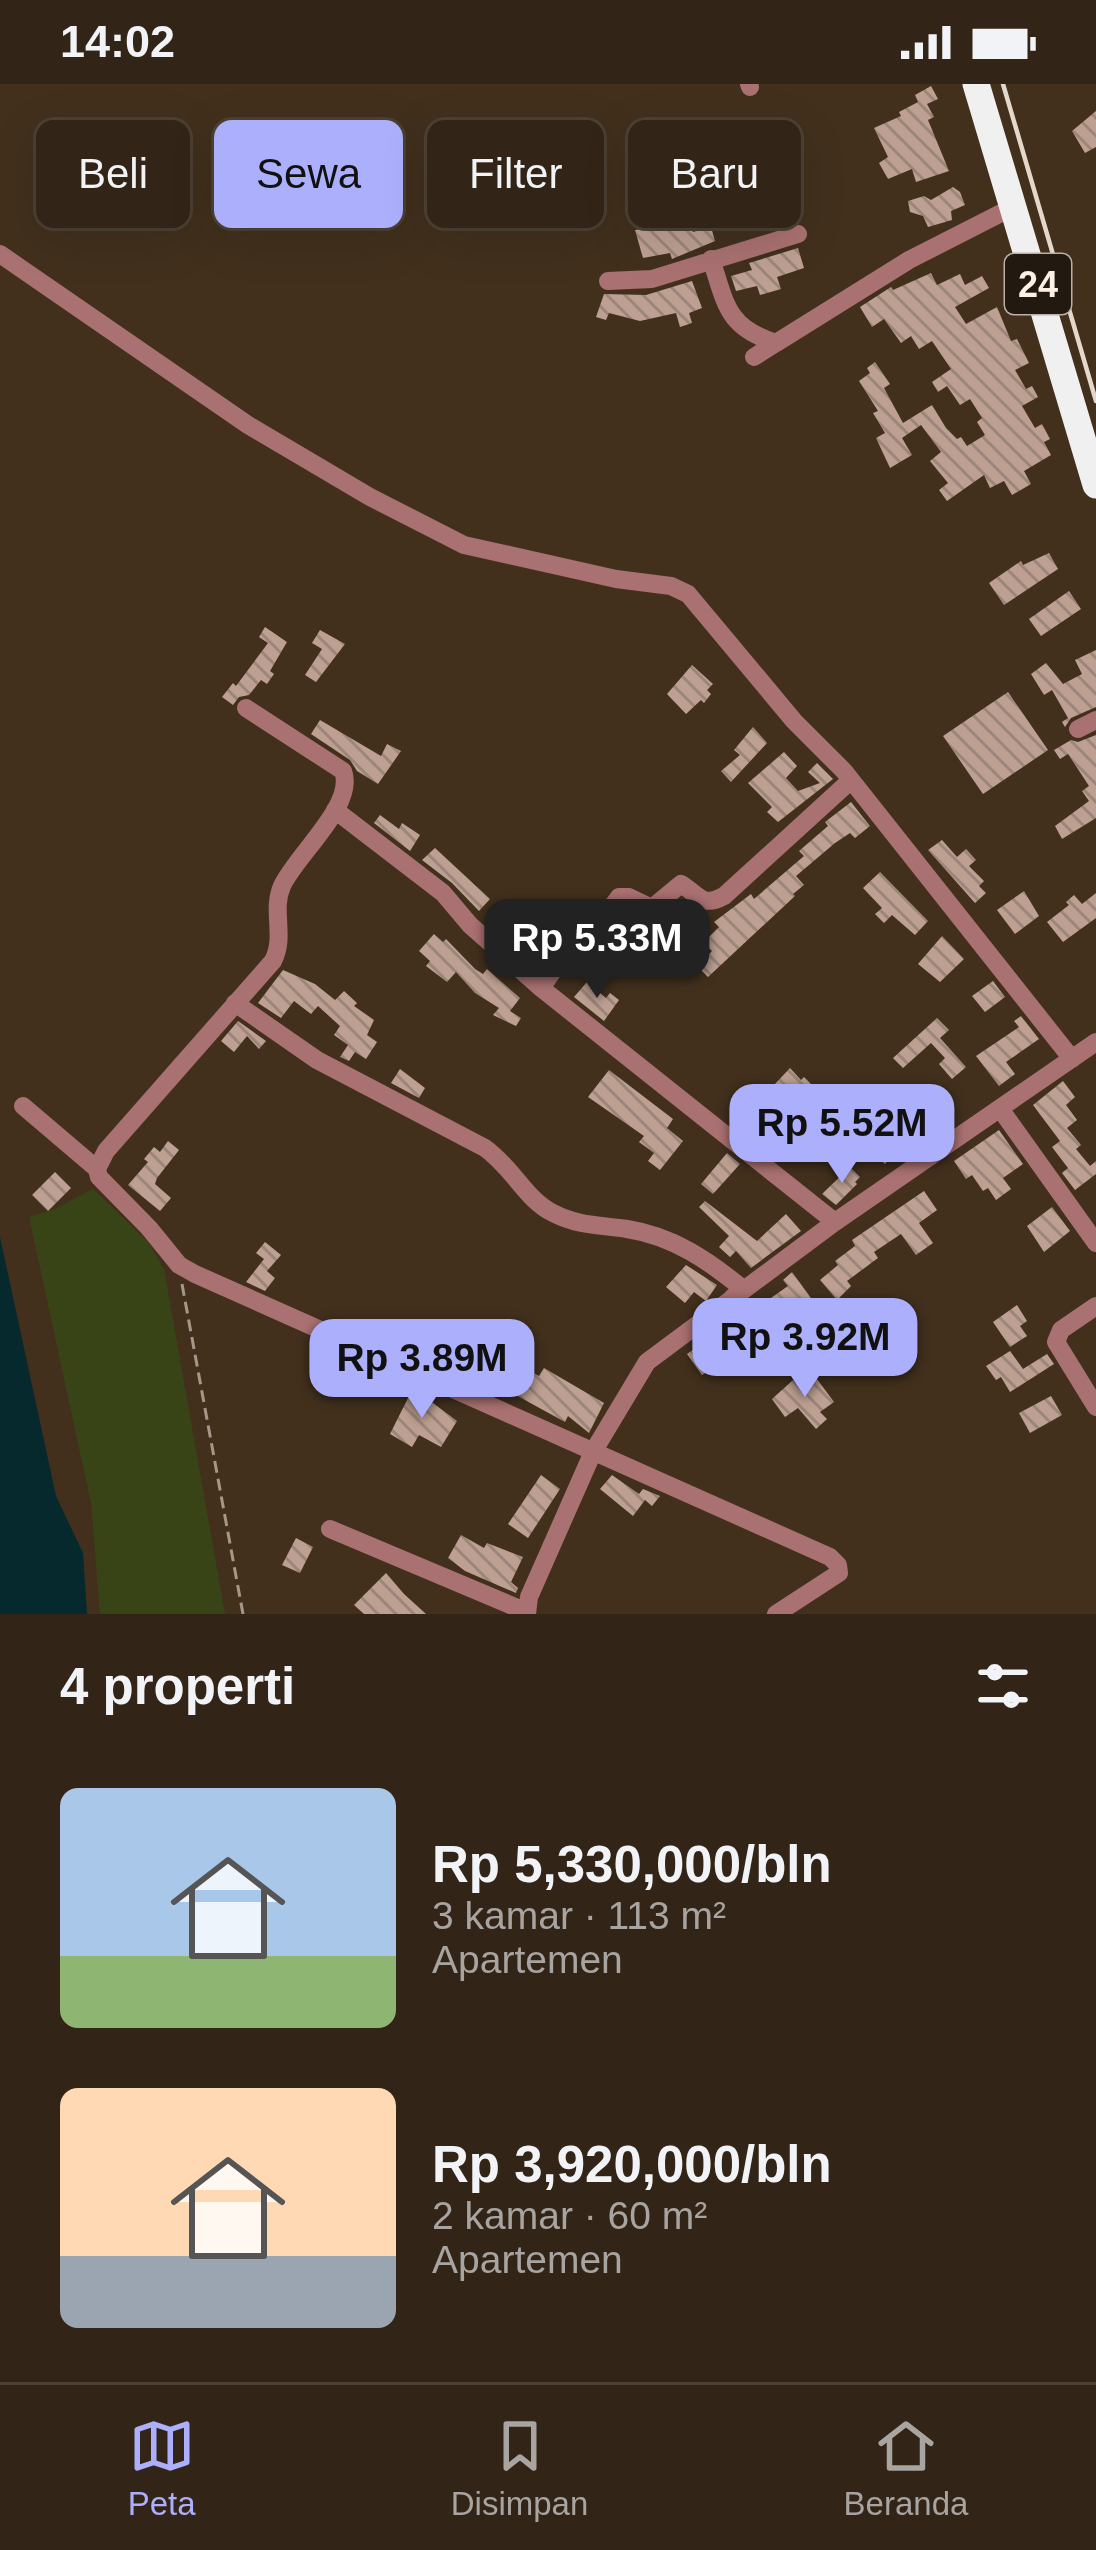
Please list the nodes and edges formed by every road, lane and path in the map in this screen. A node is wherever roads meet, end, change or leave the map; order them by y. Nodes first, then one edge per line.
1 (976, 84) edge
2 (1015, 206) junction
3 (798, 234) dead end
4 (0, 254) edge
5 (711, 259) junction
6 (608, 281) dead end
7 (776, 343) junction
8 (754, 357) dead end
9 (1096, 485) edge
10 (246, 708) dead end
11 (850, 781) junction
12 (335, 810) junction
13 (541, 988) junction
14 (236, 1004) junction
15 (1096, 1042) edge
16 (1072, 1059) junction
17 (23, 1106) dead end
18 (1001, 1110) junction
19 (97, 1169) junction
20 (835, 1222) junction
21 (1096, 1244) edge
22 (178, 1265) junction
23 (738, 1293) junction
24 (1096, 1306) edge
25 (773, 1364) dead end
26 (1096, 1407) edge
27 (593, 1452) junction
28 (330, 1529) dead end
29 (527, 1613) edge
30 (243, 1614) edge
31 (776, 1614) edge

1 - 2 highway, 24
2 - 7 street
2 - 9 highway, 24
3 - 5 street
4 - 11 street
5 - 6 street
5 - 7 street
7 - 8 street
10 - 12 street
11 - 13 street
11 - 16 street
12 - 13 street
12 - 14 street
13 - 20 street
14 - 19 street
14 - 23 street
15 - 16 street
16 - 18 street
17 - 19 street
18 - 20 street
18 - 21 street
19 - 22 street
20 - 23 street
22 - 27 street
22 - 30 path
23 - 25 street
23 - 27 street
24 - 26 street
27 - 29 street
27 - 31 street
28 - 29 street

